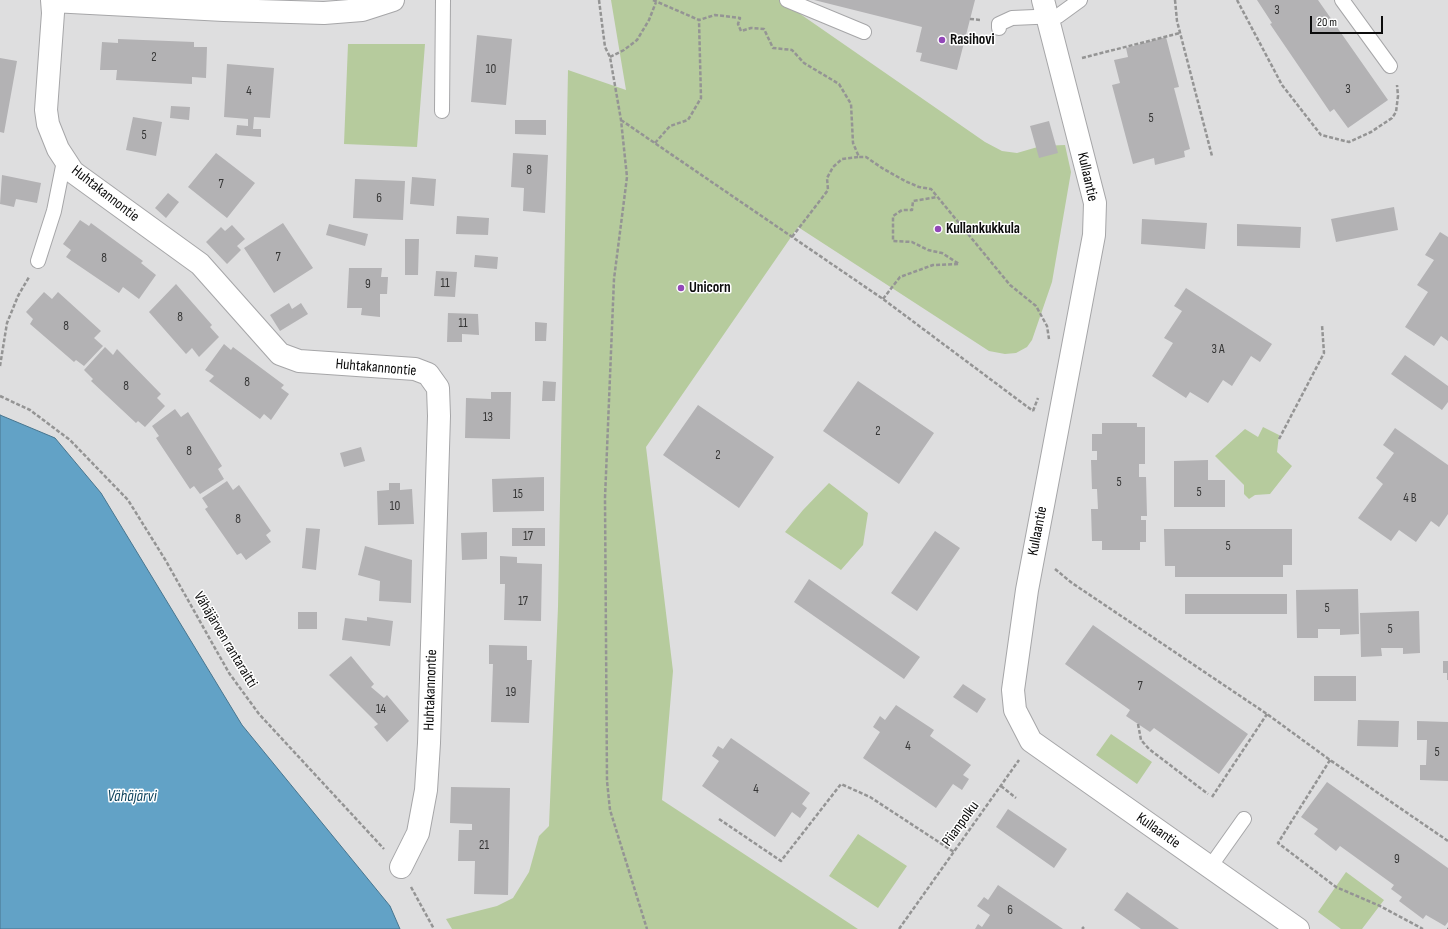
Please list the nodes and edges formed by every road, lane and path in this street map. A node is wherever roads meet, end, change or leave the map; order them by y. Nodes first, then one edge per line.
1 (52, 0) edge
2 (393, 0) edge
3 (443, 0) edge
4 (600, 0) edge
5 (787, 0) edge
6 (1080, 0) edge
7 (1175, 0) edge
8 (1237, 0) edge
9 (1342, 0) edge
10 (654, 1) edge
11 (1045, 9) edge
12 (698, 20) junction
13 (999, 28) dead end
14 (864, 32) dead end
15 (1180, 33) junction
16 (610, 57) junction
17 (1074, 60) dead end
18 (1390, 66) joint
19 (442, 111) dead end
20 (622, 120) junction
21 (655, 143) junction
22 (1212, 156) dead end
23 (859, 157) junction
24 (64, 161) junction
25 (937, 197) junction
26 (792, 237) junction
27 (38, 261) joint
28 (883, 299) junction
29 (1322, 325) dead end
30 (1050, 346) dead end
31 (0, 366) edge
32 (0, 396) edge
33 (1038, 397) dead end
34 (1033, 411) junction
35 (1058, 421) junction
36 (1279, 439) dead end
37 (1034, 553) junction
38 (1267, 714) junction
39 (1138, 724) dead end
40 (1031, 741) junction
41 (1330, 760) junction
42 (1001, 786) junction
43 (1208, 794) dead end
44 (1212, 797) dead end
45 (1016, 798) dead end
46 (719, 819) dead end
47 (1244, 819) dead end
48 (1448, 841) edge
49 (954, 852) junction
50 (401, 867) junction
51 (1210, 867) junction
52 (434, 929) edge
53 (648, 929) edge
54 (898, 929) edge
55 (1298, 929) edge
56 (1423, 929) edge

1 - 2 street
1 - 24 street, Huhtakannontie
3 - 19 lane
4 - 16 path
5 - 14 lane
6 - 11 lane
7 - 15 path
8 - 18 path
9 - 18 lane
10 - 12 path
10 - 16 path
11 - 13 lane
11 - 35 street, Kullaantie
12 - 21 path
12 - 23 path
15 - 17 path
15 - 22 path
16 - 20 path
20 - 21 path
20 - 53 path
21 - 26 path
23 - 25 path
23 - 26 path
24 - 27 lane
24 - 50 street, Huhtakannontie
25 - 28 path
25 - 30 path
26 - 28 path
27 - 31 path
28 - 34 path
29 - 36 path
32 - 50 path, Vähäjärven rantaraitti
33 - 34 path
34 - 35 path
35 - 37 street, Kullaantie
37 - 38 path
37 - 40 street, Kullaantie
38 - 41 path
38 - 44 path
39 - 43 path
40 - 42 path, Piianpolku
40 - 51 street, Kullaantie
41 - 48 path
41 - 56 path
42 - 45 path
42 - 49 path, Piianpolku
46 - 49 path
47 - 51 lane
49 - 54 path, Piianpolku
50 - 52 path, Vähäjärven rantaraitti
51 - 55 street, Kullaantie

